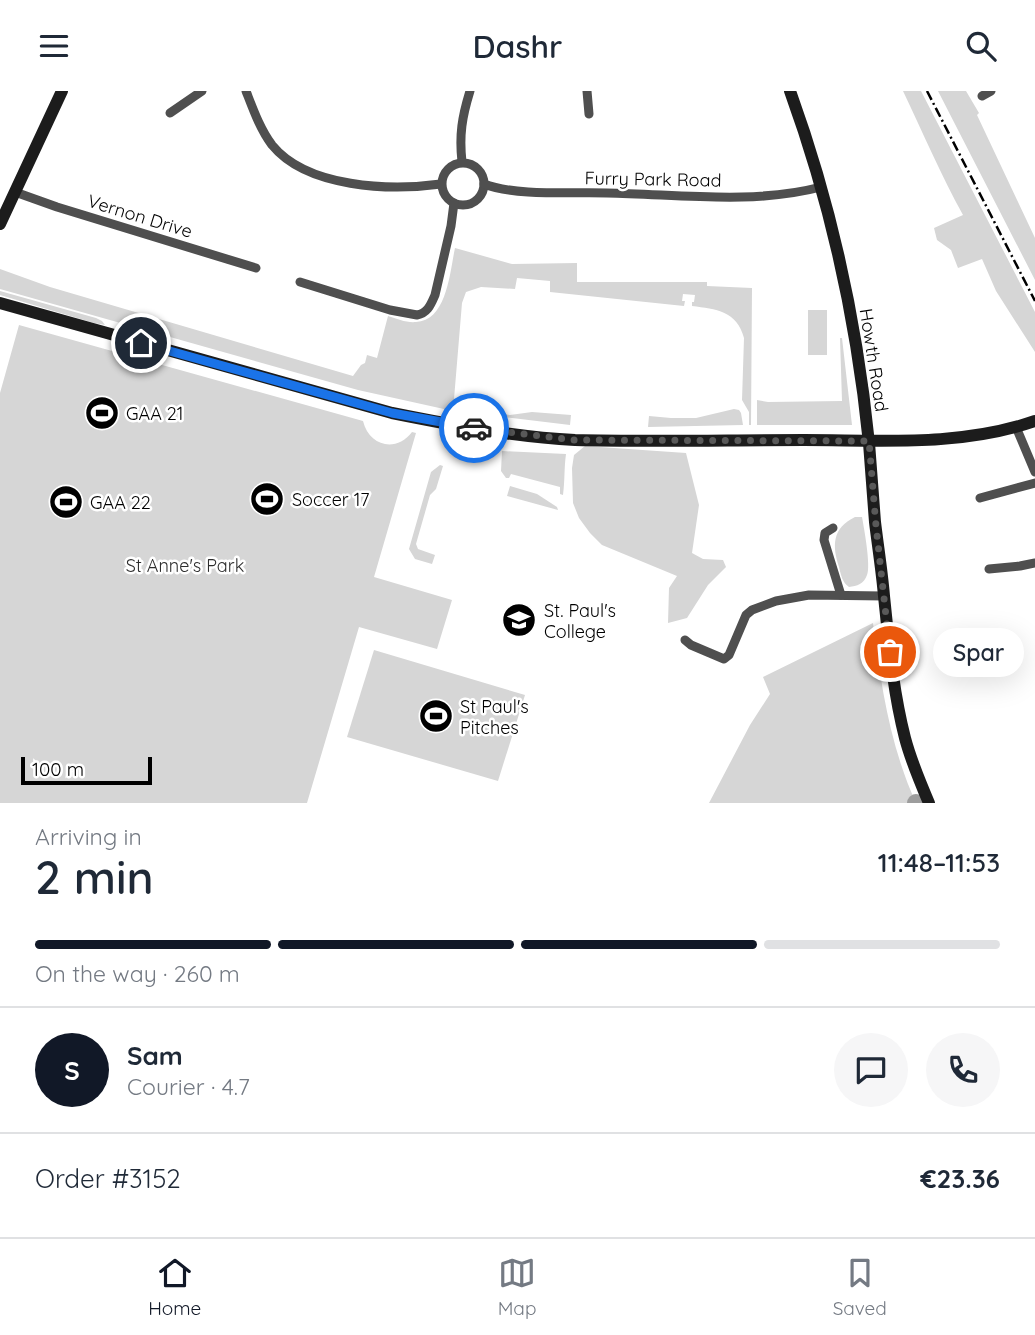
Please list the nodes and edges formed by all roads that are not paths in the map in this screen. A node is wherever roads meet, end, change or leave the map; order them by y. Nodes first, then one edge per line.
1 (62, 91) edge
2 (202, 91) edge
3 (246, 91) edge
4 (470, 91) edge
5 (587, 91) edge
6 (790, 91) edge
7 (991, 91) edge
8 (982, 96) dead end
9 (170, 113) dead end
10 (589, 114) dead end
11 (462, 162) junction
12 (441, 184) junction
13 (484, 184) junction
14 (821, 187) junction
15 (15, 192) junction
16 (454, 203) junction
17 (0, 224) edge
18 (256, 268) dead end
19 (300, 282) dead end
20 (0, 303) edge
21 (1035, 421) edge
22 (1016, 427) junction
23 (869, 441) junction
24 (1035, 473) edge
25 (1035, 483) edge
26 (980, 498) dead end
27 (834, 528) dead end
28 (1035, 563) edge
29 (989, 569) dead end
30 (841, 595) junction
31 (884, 596) junction
32 (685, 640) dead end
33 (929, 803) edge

1 - 15 main road
2 - 9 street
3 - 12 street
4 - 11 street
5 - 10 street
6 - 14 main road, Howth Road
7 - 8 street
11 - 12 street
11 - 13 street
12 - 16 street
13 - 14 street, Furry Park Road
13 - 16 street
14 - 23 main road, Howth Road
15 - 17 main road
15 - 18 street, Vernon Drive
16 - 19 street
20 - 23 main road
21 - 22 main road
22 - 23 main road
22 - 24 street
23 - 31 main road, Howth Road
25 - 26 street
27 - 30 street
28 - 29 street
30 - 31 street
30 - 32 street
31 - 33 main road, Howth Road

